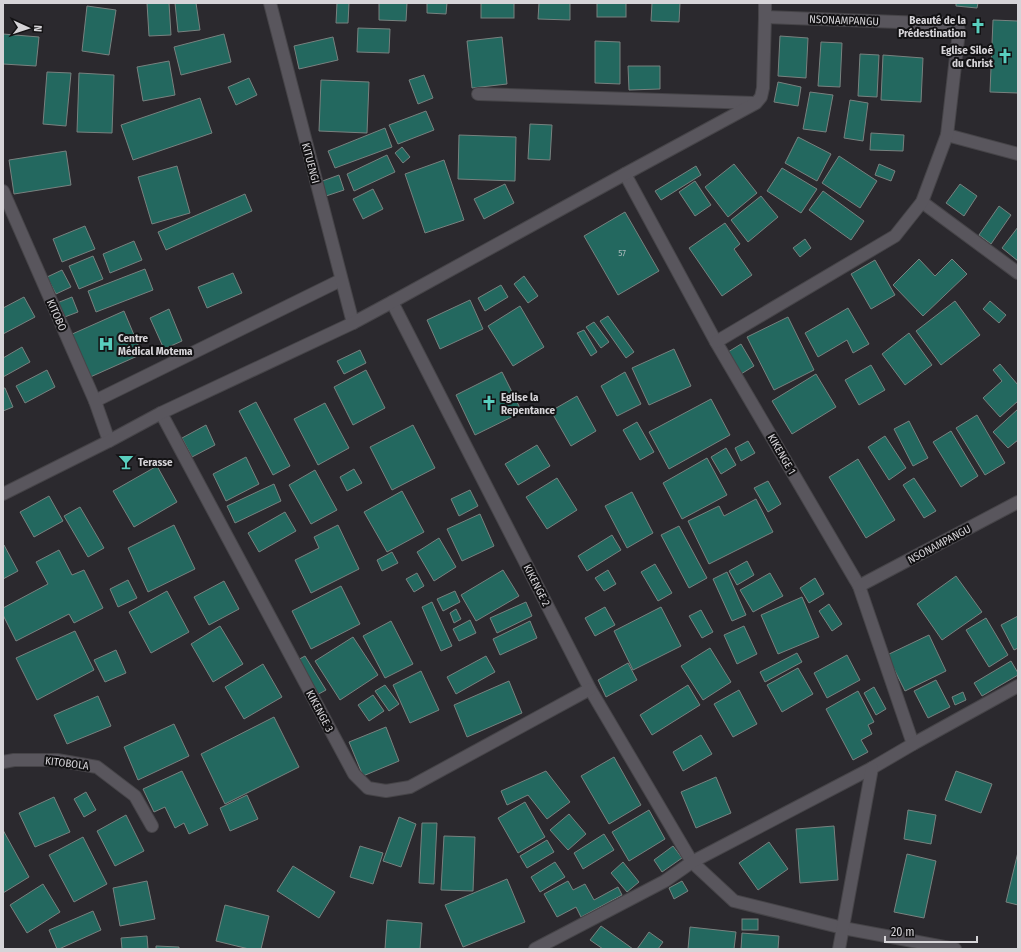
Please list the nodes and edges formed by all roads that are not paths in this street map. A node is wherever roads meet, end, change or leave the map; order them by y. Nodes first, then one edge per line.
1 (270, 3) edge
2 (765, 3) edge
3 (765, 17) junction
4 (478, 94) dead end
5 (756, 103) junction
6 (947, 135) junction
7 (1018, 154) edge
8 (625, 174) junction
9 (3, 191) edge
10 (922, 202) junction
11 (1018, 273) edge
12 (342, 280) junction
13 (392, 302) junction
14 (352, 323) junction
15 (716, 342) junction
16 (95, 401) junction
17 (161, 413) junction
18 (109, 441) junction
19 (3, 494) edge
20 (1018, 502) edge
21 (859, 586) junction
22 (1018, 686) edge
23 (590, 689) junction
24 (913, 744) junction
25 (3, 762) edge
26 (872, 768) junction
27 (152, 826) dead end
28 (692, 862) junction
29 (843, 928) junction
30 (535, 949) edge
31 (839, 949) edge
32 (955, 949) edge

1 - 12 street, KITUENGI
2 - 3 street
3 - 5 street
3 - 6 street, NSONAMPANGU
4 - 5 street
5 - 8 street
6 - 7 street
6 - 10 street, NSONAMPANGU
8 - 13 street
8 - 15 street, KIKENGE 1
9 - 16 street, KITOBO
10 - 11 street
10 - 15 street, NSONAMPANGU
12 - 14 street, KITUENGI
12 - 16 street
13 - 14 street
13 - 23 street, KIKENGE 2
14 - 17 street
15 - 21 street, KIKENGE 1
16 - 18 street, KITOBO
17 - 18 street
17 - 23 street, KIKENGE 3
18 - 19 street
20 - 21 street, NSONAMPANGU
21 - 24 street, KIKENGE 1
22 - 24 street
23 - 28 street, KIKENGE 2
24 - 26 street
25 - 27 street, KITOBOLA
26 - 28 street
26 - 29 street
28 - 29 street, KIKENGE 2
28 - 30 street
29 - 31 street
29 - 32 street, KIKENGE 2

